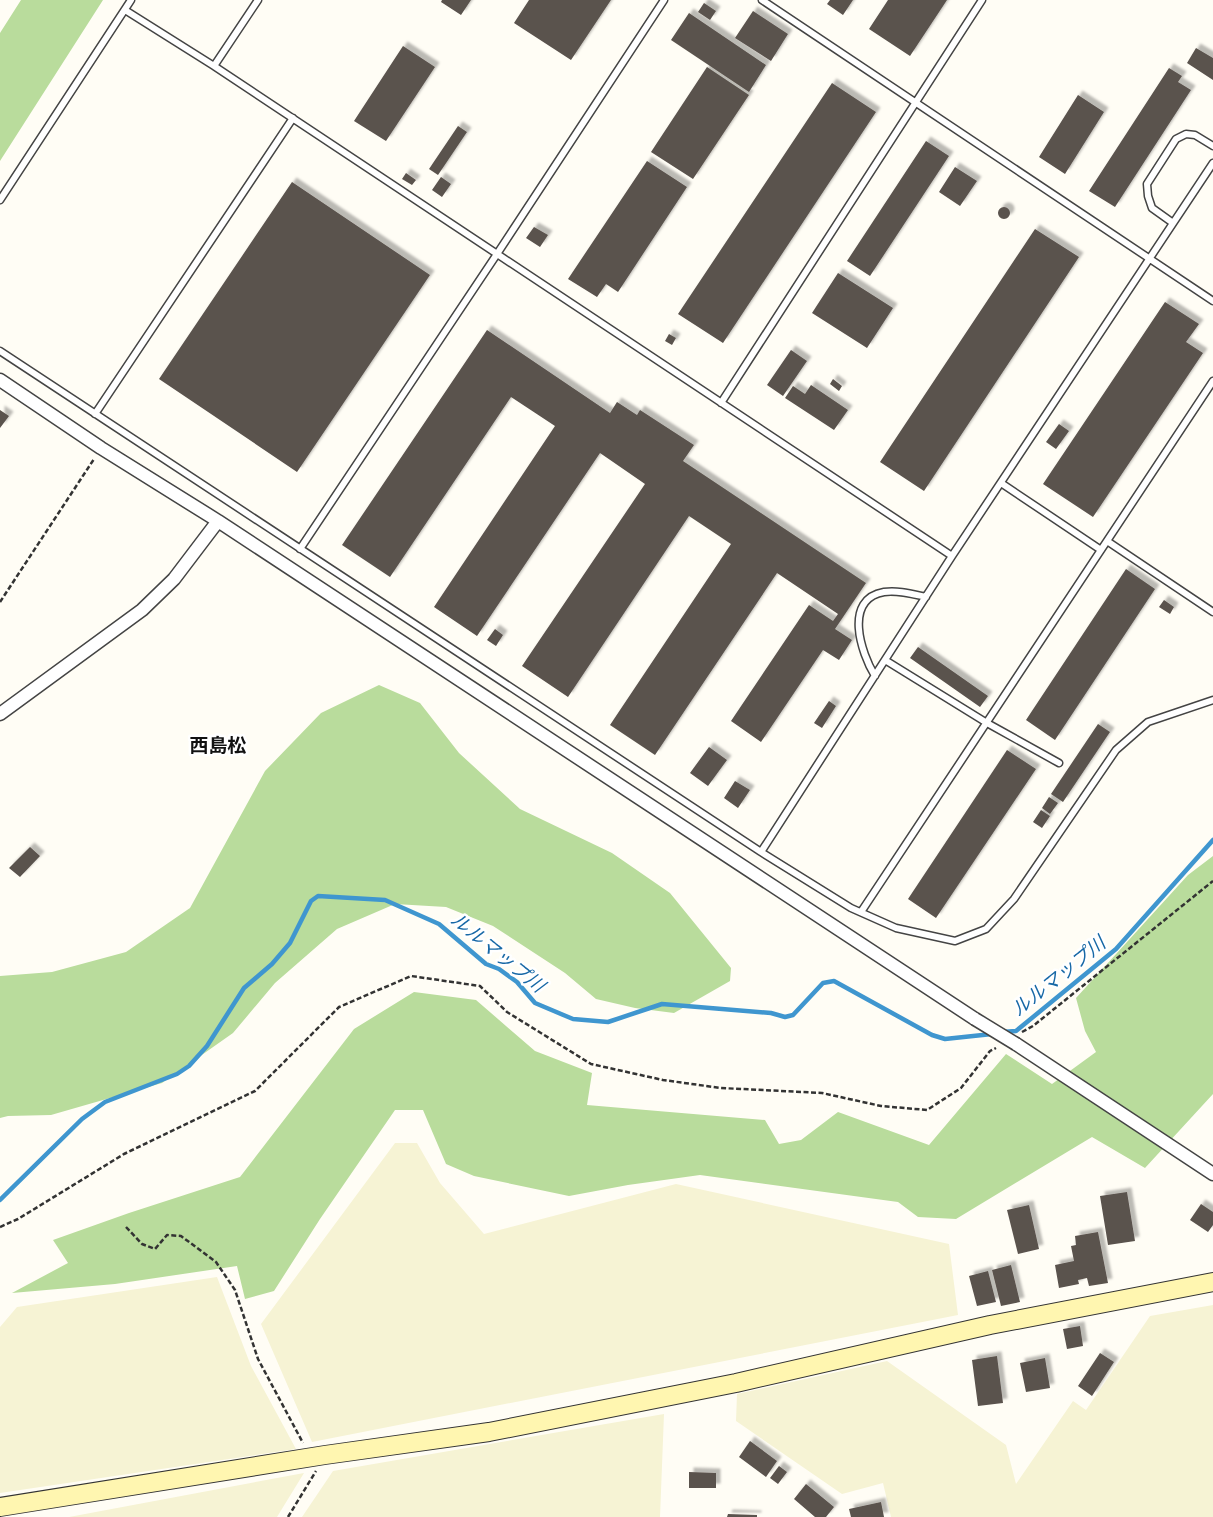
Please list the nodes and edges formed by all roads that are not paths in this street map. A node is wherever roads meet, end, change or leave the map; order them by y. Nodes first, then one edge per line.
1 (131, 0) edge
2 (258, 0) edge
3 (664, 0) edge
4 (762, 0) edge
5 (982, 0) edge
6 (125, 10) junction
7 (214, 66) junction
8 (915, 102) junction
9 (292, 118) junction
10 (1213, 146) edge
11 (1213, 163) edge
12 (0, 200) edge
13 (1173, 223) junction
14 (497, 254) junction
15 (1150, 258) junction
16 (1213, 301) edge
17 (0, 352) edge
18 (0, 380) edge
19 (1213, 381) edge
20 (721, 403) junction
21 (95, 414) junction
22 (1001, 483) junction
23 (218, 521) junction
24 (1107, 541) junction
25 (300, 548) junction
26 (1101, 550) junction
27 (952, 556) junction
28 (926, 597) junction
29 (1213, 612) edge
30 (885, 660) junction
31 (875, 676) junction
32 (1213, 700) edge
33 (0, 714) edge
34 (987, 723) junction
35 (1059, 763) dead end
36 (761, 852) junction
37 (861, 912) junction
38 (1213, 1174) edge
39 (1213, 1282) edge
40 (0, 1507) edge

1 - 6 lane
2 - 7 lane
3 - 14 lane
4 - 8 lane
5 - 8 lane
6 - 7 lane
6 - 12 lane
7 - 9 lane
8 - 15 lane
8 - 20 lane
9 - 14 lane
9 - 21 lane
10 - 13 lane
11 - 13 lane
13 - 15 lane
14 - 20 lane
14 - 25 lane
15 - 16 lane
15 - 22 lane
17 - 21 lane
18 - 23 street
19 - 24 lane
20 - 27 lane
21 - 25 lane
22 - 26 lane
22 - 27 lane
23 - 33 street
23 - 38 street, bridge
24 - 26 lane
24 - 29 lane
25 - 36 lane
26 - 34 lane
27 - 28 lane
28 - 30 lane
28 - 31 lane
30 - 31 lane
30 - 34 lane
31 - 36 lane
32 - 37 lane
34 - 35 lane
34 - 37 lane
36 - 37 lane
39 - 40 street

